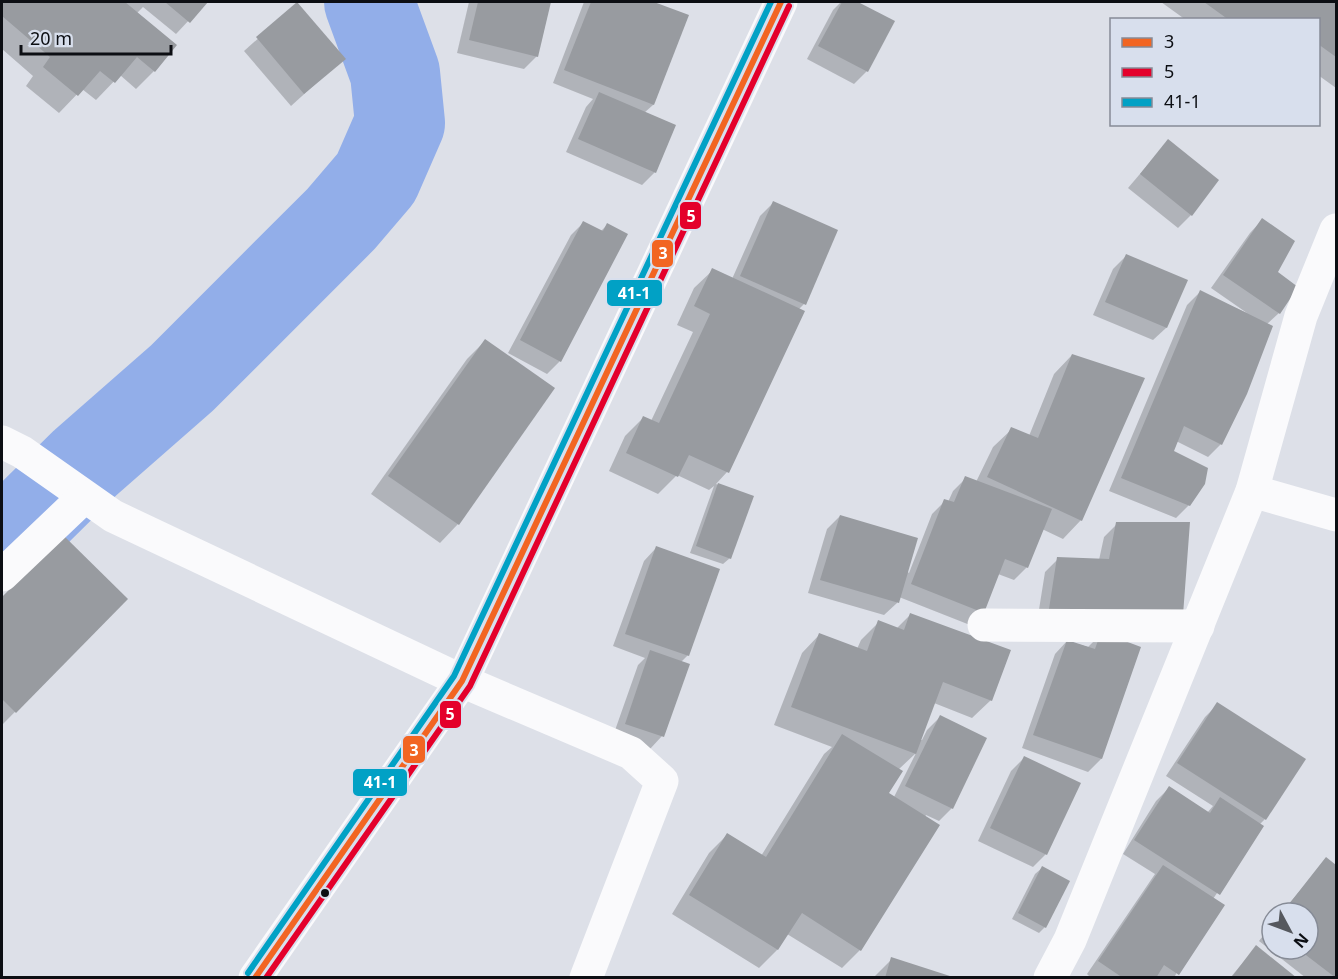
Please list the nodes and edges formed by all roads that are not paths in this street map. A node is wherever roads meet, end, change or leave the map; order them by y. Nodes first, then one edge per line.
1 (781, 2) edge
2 (1336, 230) edge
3 (2, 442) edge
4 (1252, 491) junction
5 (84, 497) junction
6 (1336, 515) edge
7 (2, 575) edge
8 (984, 626) dead end
9 (1198, 626) junction
10 (462, 681) junction
11 (255, 978) edge
12 (586, 978) edge
13 (1050, 978) edge

1 - 10 street
2 - 4 street
3 - 5 street
4 - 6 street
4 - 9 street
5 - 7 street
5 - 10 street
8 - 9 street
9 - 13 street
10 - 11 street
10 - 12 street

